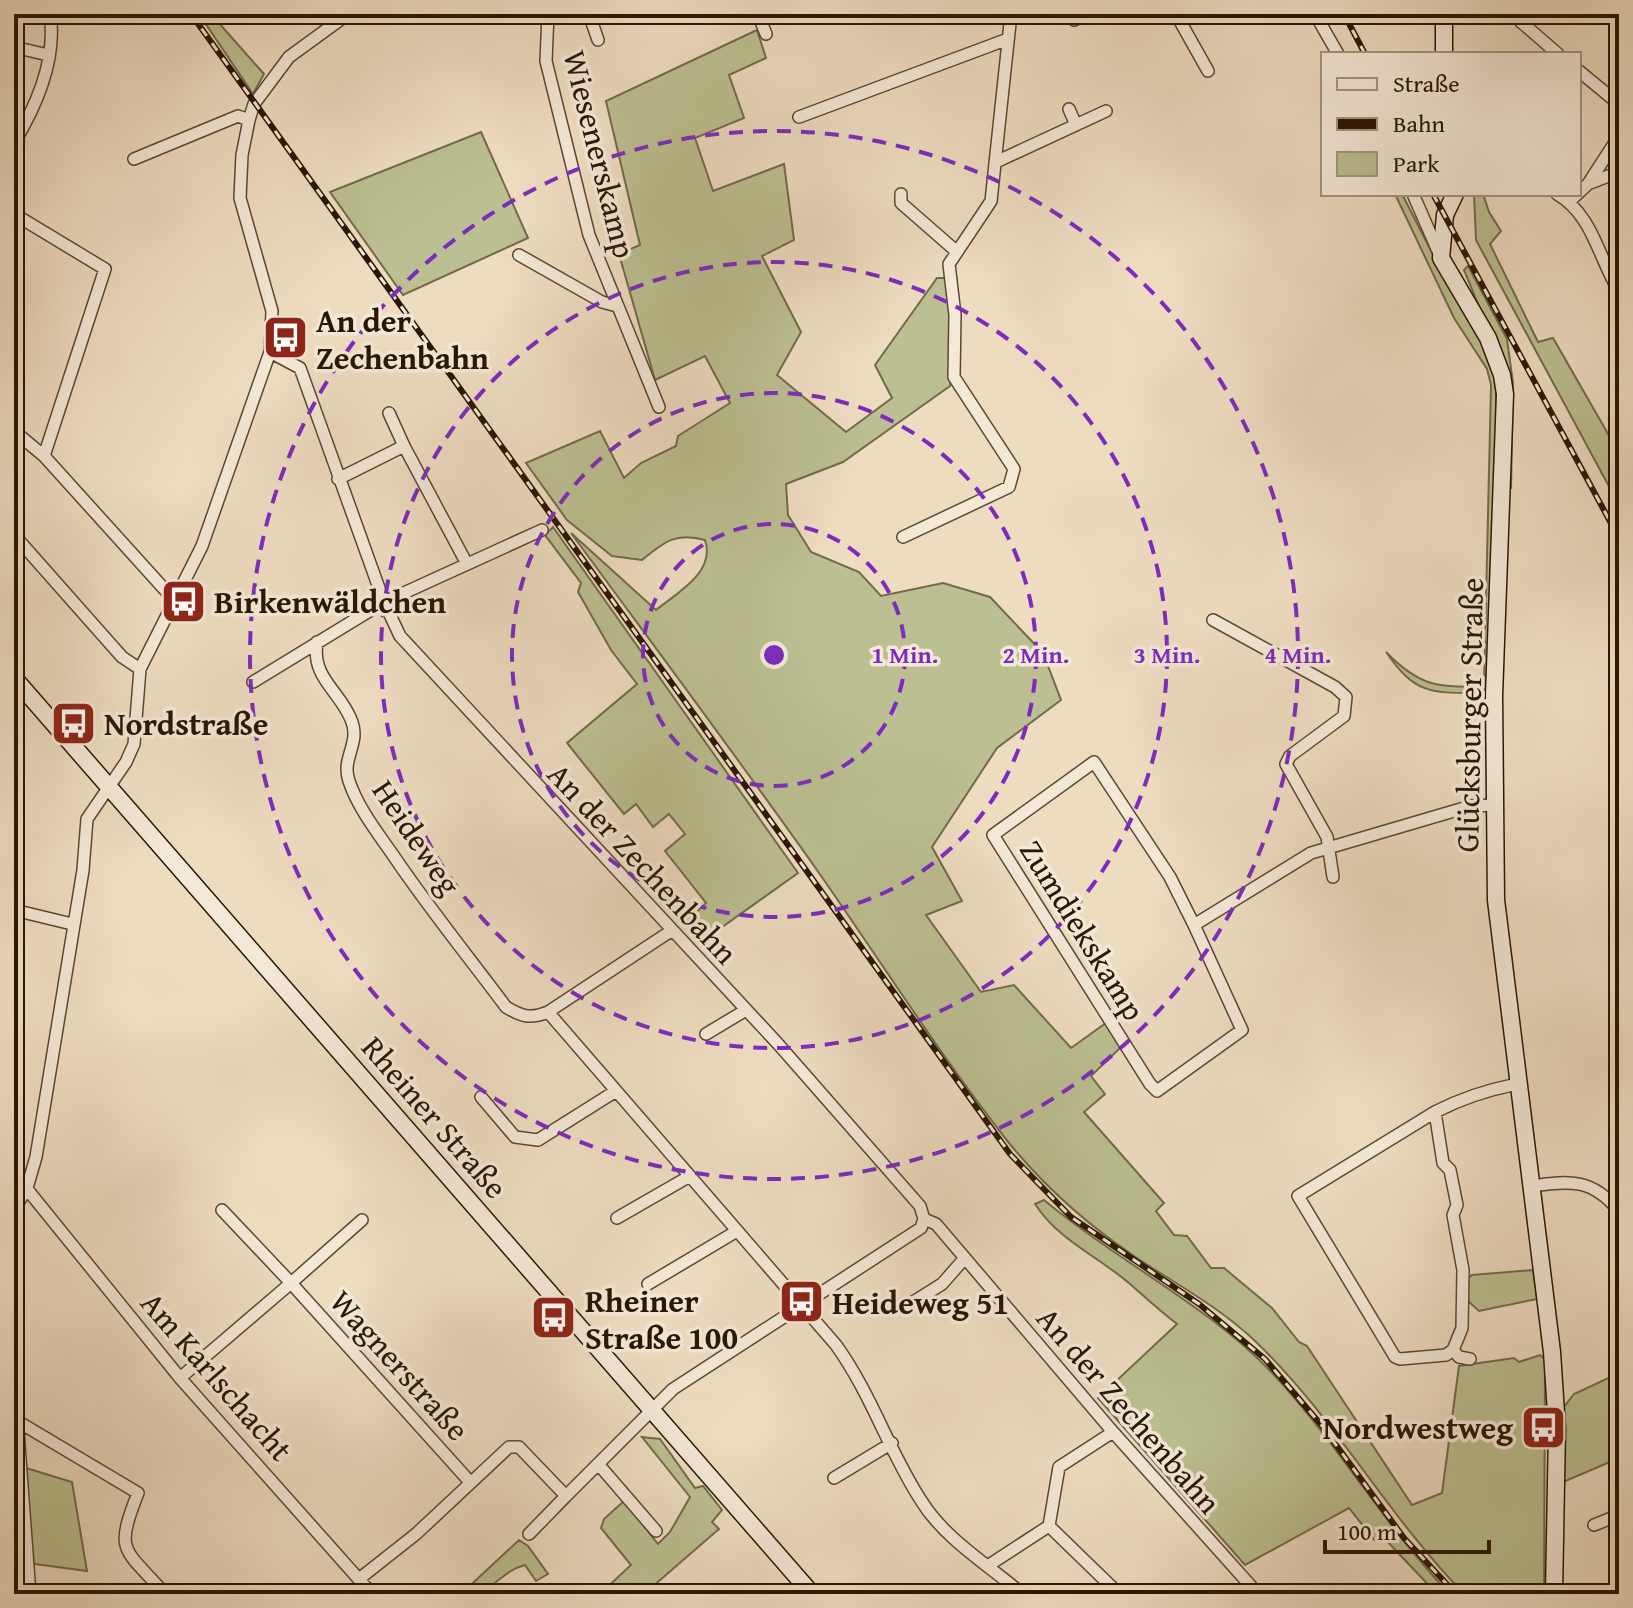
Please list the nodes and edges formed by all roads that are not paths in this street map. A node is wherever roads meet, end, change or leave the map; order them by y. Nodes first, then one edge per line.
1 (50, 14) edge
2 (348, 14) edge
3 (548, 14) edge
4 (589, 14) edge
5 (758, 14) edge
6 (1011, 14) edge
7 (1088, 14) edge
8 (1176, 14) edge
9 (1315, 14) edge
10 (1444, 14) edge
11 (1517, 14) edge
12 (1074, 20) dead end
13 (766, 34) dead end
14 (1008, 39) junction
15 (598, 40) dead end
16 (14, 47) edge
17 (1337, 52) edge
18 (1444, 52) edge
19 (1556, 52) edge
20 (48, 55) junction
21 (1208, 71) dead end
22 (1581, 73) edge
23 (1619, 104) edge
24 (1069, 109) dead end
25 (1106, 111) dead end
26 (799, 117) dead end
27 (249, 120) junction
28 (1076, 125) junction
29 (1619, 136) edge
30 (14, 143) edge
31 (134, 159) dead end
32 (998, 161) junction
33 (1619, 172) edge
34 (1588, 184) junction
35 (1581, 191) edge
36 (901, 194) dead end
37 (1414, 196) edge
38 (1454, 196) edge
39 (1562, 196) edge
40 (1575, 196) edge
41 (1571, 200) junction
42 (14, 214) edge
43 (956, 251) junction
44 (519, 255) dead end
45 (1441, 258) junction
46 (1619, 291) edge
47 (617, 306) junction
48 (270, 352) junction
49 (659, 407) dead end
50 (389, 413) dead end
51 (14, 431) edge
52 (404, 446) junction
53 (44, 456) junction
54 (338, 479) junction
55 (542, 530) dead end
56 (14, 535) edge
57 (903, 537) dead end
58 (467, 564) junction
59 (175, 601) junction
60 (384, 602) junction
61 (1213, 620) dead end
62 (317, 642) junction
63 (140, 669) junction
64 (14, 678) edge
65 (253, 682) dead end
66 (110, 786) junction
67 (1495, 805) junction
68 (1330, 847) junction
69 (1333, 877) dead end
70 (14, 910) edge
71 (72, 924) junction
72 (1194, 925) junction
73 (671, 931) junction
74 (746, 1010) junction
75 (548, 1012) junction
76 (706, 1034) dead end
77 (1517, 1084) junction
78 (616, 1091) junction
79 (481, 1097) dead end
80 (1435, 1112) junction
81 (14, 1173) edge
82 (690, 1176) junction
83 (1532, 1186) junction
84 (27, 1188) junction
85 (14, 1210) edge
86 (222, 1210) dead end
87 (1619, 1211) edge
88 (617, 1218) dead end
89 (924, 1219) junction
90 (362, 1220) dead end
91 (737, 1231) junction
92 (964, 1259) junction
93 (14, 1270) edge
94 (291, 1283) junction
95 (648, 1284) dead end
96 (14, 1291) edge
97 (801, 1305) junction
98 (907, 1306) dead end
99 (1453, 1350) junction
100 (1470, 1359) dead end
101 (14, 1377) edge
102 (180, 1378) junction
103 (651, 1413) junction
104 (17, 1421) junction
105 (1113, 1432) junction
106 (892, 1443) junction
107 (599, 1465) junction
108 (834, 1478) dead end
109 (470, 1482) junction
110 (566, 1496) junction
111 (1619, 1515) edge
112 (1594, 1525) dead end
113 (1049, 1526) junction
114 (656, 1531) dead end
115 (529, 1534) dead end
116 (989, 1565) junction
117 (359, 1579) junction
118 (30, 1594) edge
119 (165, 1594) edge
120 (372, 1594) edge
121 (812, 1594) edge
122 (1022, 1594) edge
123 (1119, 1594) edge
124 (1258, 1594) edge
125 (1554, 1594) edge

1 - 20 street
2 - 27 street
3 - 47 street, Wiesenerskamp
4 - 15 street, Wiesenerskamp
5 - 13 street
6 - 14 street
7 - 12 street
8 - 21 street
9 - 17 street
10 - 18 main road
11 - 19 street
14 - 26 street
14 - 32 street
16 - 20 street
20 - 30 street
22 - 23 street
24 - 28 street
25 - 28 street
27 - 31 street
27 - 48 street
28 - 32 street
29 - 34 street
32 - 43 street
33 - 34 street
34 - 35 street
36 - 43 street
37 - 45 street
38 - 45 main road
39 - 41 street
40 - 41 street
41 - 46 street
42 - 53 street
43 - 57 street
44 - 47 street, Wiesenerskamp
45 - 67 main road, Glücksburger Straße
47 - 49 street, Wiesenerskamp
48 - 54 street, An der Zechenbahn
48 - 59 street
50 - 52 street
51 - 53 street
52 - 54 street
52 - 58 street
53 - 59 street
54 - 60 street, An der Zechenbahn
55 - 58 street
56 - 63 street
58 - 60 street
59 - 63 street
60 - 62 street
60 - 73 street, An der Zechenbahn
61 - 68 street
62 - 65 street
62 - 75 street, Heideweg
63 - 66 street
64 - 66 main road, Rheiner Straße
66 - 71 street
66 - 103 main road, Rheiner Straße
67 - 68 street
67 - 77 main road, Glücksburger Straße
68 - 69 street
68 - 72 street
70 - 71 street
71 - 84 street
72 - 72 street, Zumdiekskamp
73 - 74 street, An der Zechenbahn
73 - 75 street
74 - 76 street, An der Zechenbahn
74 - 89 street, An der Zechenbahn
75 - 78 street
77 - 80 street
77 - 83 main road, Glücksburger Straße
78 - 79 street
78 - 82 street
80 - 99 street
80 - 99 street
81 - 84 street, Am Karlschacht
82 - 88 street
82 - 91 street
83 - 87 street
83 - 125 main road, Glücksburger Straße
84 - 85 street
84 - 102 street, Am Karlschacht
86 - 94 street, Wagnerstraße
89 - 92 street, An der Zechenbahn
89 - 97 street
90 - 94 street, Wagnerstraße
91 - 95 street
91 - 97 street
92 - 98 street
92 - 105 street, An der Zechenbahn
93 - 96 street
94 - 102 street, Wagnerstraße
94 - 109 street, Wagnerstraße
97 - 103 street
97 - 106 street
99 - 100 street
101 - 104 street
102 - 117 street, Am Karlschacht
103 - 107 street
103 - 121 main road, Rheiner Straße
104 - 118 street
104 - 119 street
105 - 113 street
105 - 124 street, An der Zechenbahn
106 - 108 street
106 - 116 street
107 - 110 street
107 - 114 street
109 - 110 street, Wagnerstraße
109 - 117 street, Wagnerstraße
110 - 115 street
111 - 112 street
113 - 116 street
113 - 123 street
116 - 122 street
117 - 120 street, Am Karlschacht

